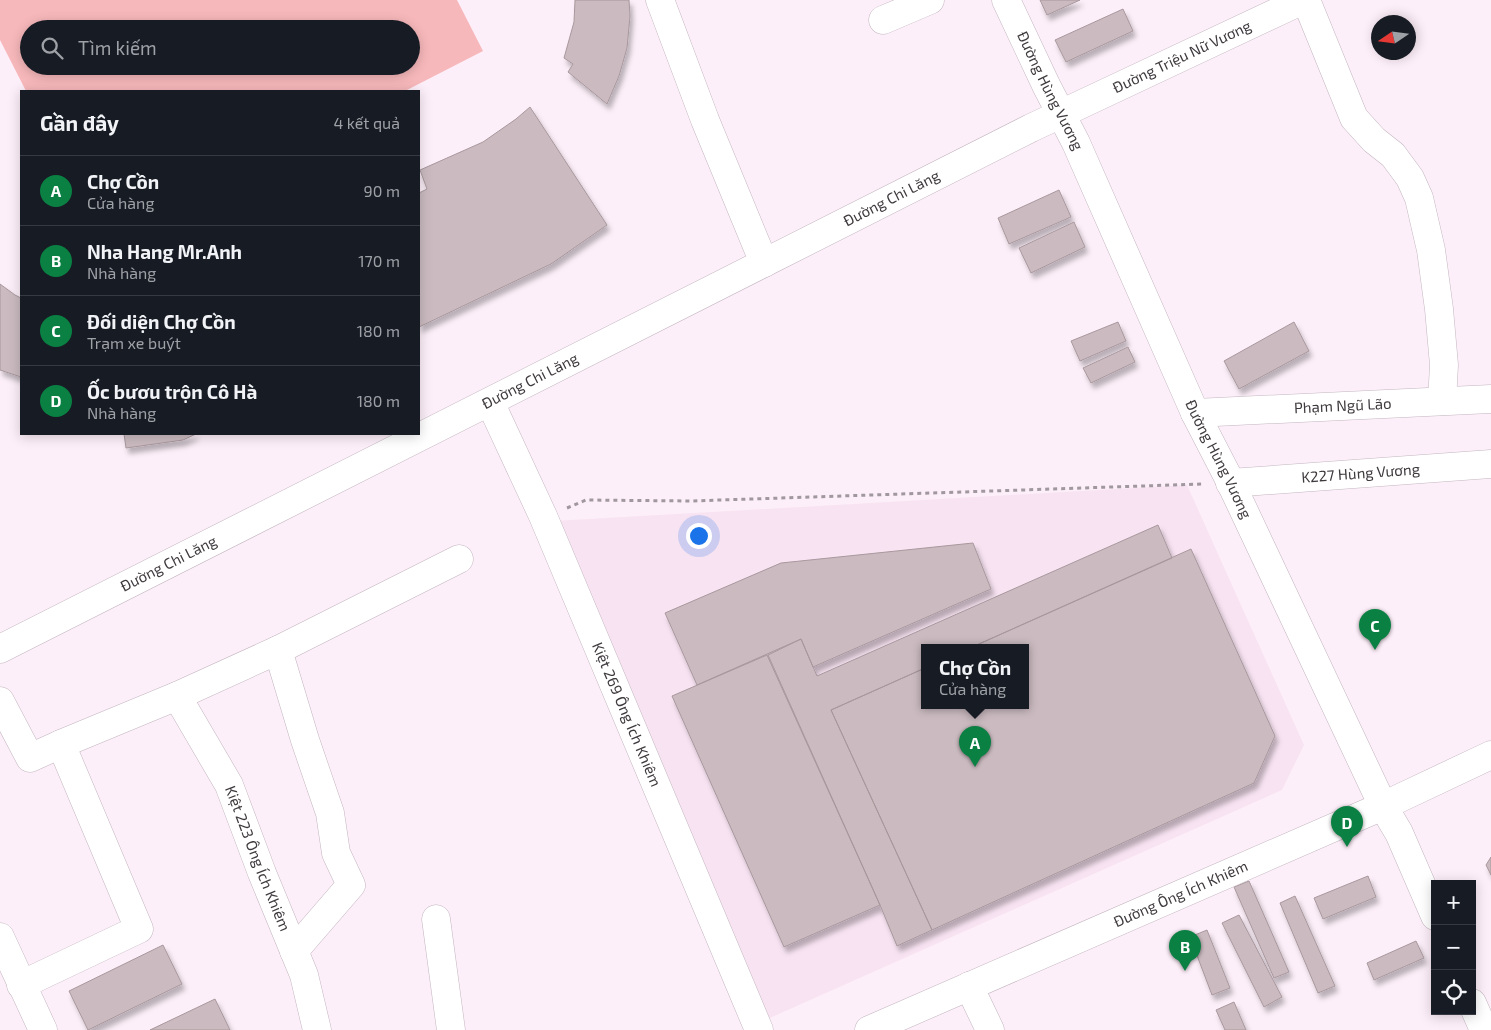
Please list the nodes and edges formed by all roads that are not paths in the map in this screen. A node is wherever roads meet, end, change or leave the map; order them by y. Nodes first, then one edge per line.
1 (660, 0) edge
2 (930, 0) edge
3 (1006, 0) edge
4 (1305, 0) edge
5 (884, 20) dead end
6 (1061, 114) junction
7 (764, 263) junction
8 (1491, 399) edge
9 (490, 402) junction
10 (1442, 402) junction
11 (1195, 413) junction
12 (1491, 464) edge
13 (1230, 483) junction
14 (459, 560) dead end
15 (0, 648) edge
16 (278, 650) junction
17 (177, 696) junction
18 (0, 701) edge
19 (61, 744) junction
20 (1491, 755) edge
21 (1384, 806) junction
22 (1431, 907) edge
23 (436, 919) dead end
24 (0, 937) edge
25 (294, 951) junction
26 (21, 985) junction
27 (969, 986) junction
28 (1476, 1012) edge
29 (43, 1030) edge
30 (317, 1030) edge
31 (452, 1030) edge
32 (759, 1030) edge
33 (869, 1030) edge
34 (990, 1030) edge
35 (1484, 1030) edge

1 - 7 street
2 - 5 street
3 - 6 street, Đường Hùng Vương
4 - 6 street, Đường Triệu Nữ Vương
4 - 10 street
6 - 7 street, Đường Chi Lăng
6 - 11 street, Đường Hùng Vương
7 - 9 street, Đường Chi Lăng
8 - 10 street, Phạm Ngũ Lão
9 - 15 street, Đường Chi Lăng
9 - 32 street, Kiệt 269 Ông Ích Khiêm
10 - 11 street, Phạm Ngũ Lão
11 - 13 street, Đường Hùng Vương
12 - 13 street, K227 Hùng Vương
13 - 21 street, Đường Hùng Vương
14 - 16 street
16 - 17 street
16 - 25 street
17 - 19 street
17 - 25 street, Kiệt 223 Ông Ích Khiêm
18 - 19 street
19 - 26 street
20 - 21 street, Đường Ông Ích Khiêm
21 - 22 street, Đường Hùng Vương
21 - 27 street, Đường Ông Ích Khiêm
23 - 31 street
24 - 26 street
25 - 30 street, Kiệt 223 Ông Ích Khiêm
26 - 29 street
27 - 33 street, Đường Ông Ích Khiêm
27 - 34 street
28 - 35 street

